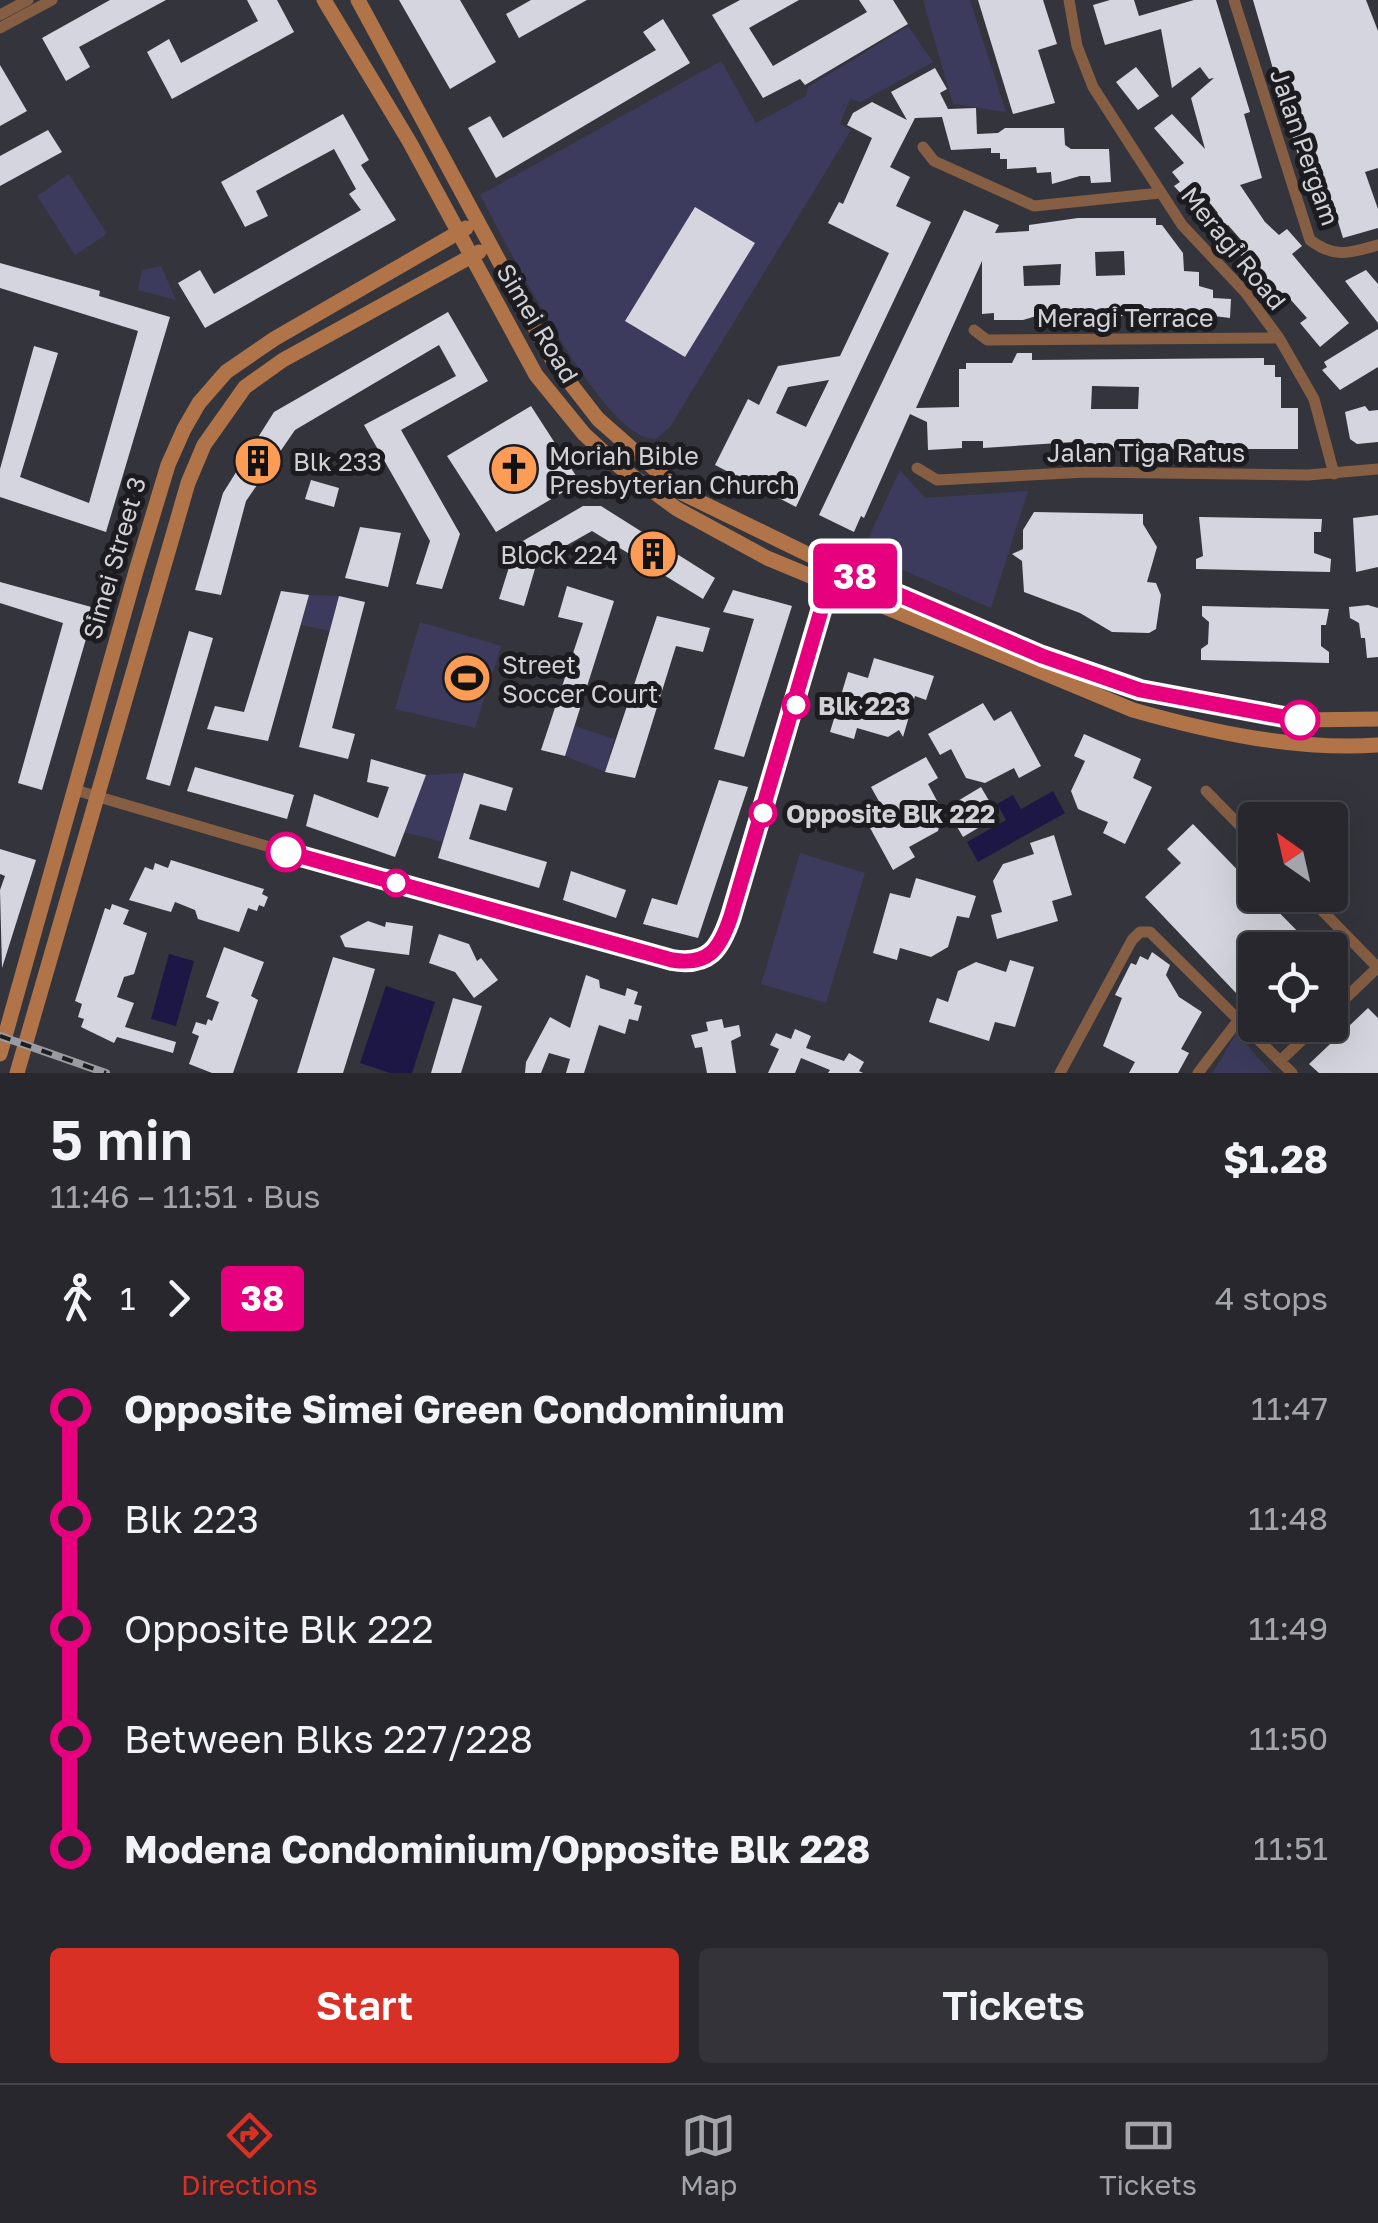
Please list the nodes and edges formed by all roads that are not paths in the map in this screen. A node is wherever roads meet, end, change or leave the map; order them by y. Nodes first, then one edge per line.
1 (28, 0) edge
2 (52, 0) edge
3 (324, 0) edge
4 (358, 0) edge
5 (1069, 0) edge
6 (1234, 0) edge
7 (0, 15) edge
8 (0, 28) edge
9 (922, 148) dead end
10 (1160, 193) junction
11 (478, 221) junction
12 (458, 234) junction
13 (1378, 245) edge
14 (491, 246) junction
15 (471, 257) junction
16 (974, 330) dead end
17 (1279, 338) junction
18 (553, 361) junction
19 (536, 375) junction
20 (918, 468) dead end
21 (1378, 470) edge
22 (1334, 474) junction
23 (834, 567) junction
24 (830, 584) junction
25 (1378, 719) edge
26 (1378, 745) edge
27 (75, 790) junction
28 (1206, 790) dead end
29 (98, 797) junction
30 (1238, 823) edge
31 (1324, 912) edge
32 (1378, 968) edge
33 (1348, 996) edge
34 (1238, 1016) edge
35 (1238, 1021) edge
36 (1264, 1042) edge
37 (1301, 1042) edge
38 (0, 1054) edge
39 (1282, 1060) junction
40 (17, 1073) edge
41 (1060, 1073) edge
42 (1198, 1073) edge
43 (1292, 1073) edge

1 - 7 street
2 - 8 street
3 - 12 main road, Simei Road
4 - 11 main road, Simei Road
5 - 10 street, Meragi Road
6 - 13 street, Jalan Pergam
9 - 10 street
10 - 17 street, Meragi Road
11 - 12 main road, Simei Street 3
11 - 14 main road, Simei Road
12 - 15 main road, Simei Road
12 - 27 main road, Simei Street 3
14 - 15 main road, Simei Street 3
14 - 18 main road, Simei Road
15 - 19 main road, Simei Road
15 - 29 main road, Simei Street 3
16 - 17 street, Meragi Terrace
17 - 22 street, Meragi Road
18 - 19 main road
18 - 23 main road, Simei Road
19 - 24 main road, Simei Road
20 - 22 street, Jalan Tiga Ratus
21 - 22 street, Jalan Tiga Ratus
23 - 24 street
23 - 25 main road, Simei Road
24 - 26 main road, Simei Road
24 - 29 street
27 - 29 street
27 - 38 main road, Simei Street 3
28 - 30 street
29 - 40 main road, Simei Street 3
31 - 32 street
32 - 33 street
34 - 41 street
35 - 42 street
36 - 39 street
37 - 39 street
39 - 43 street

